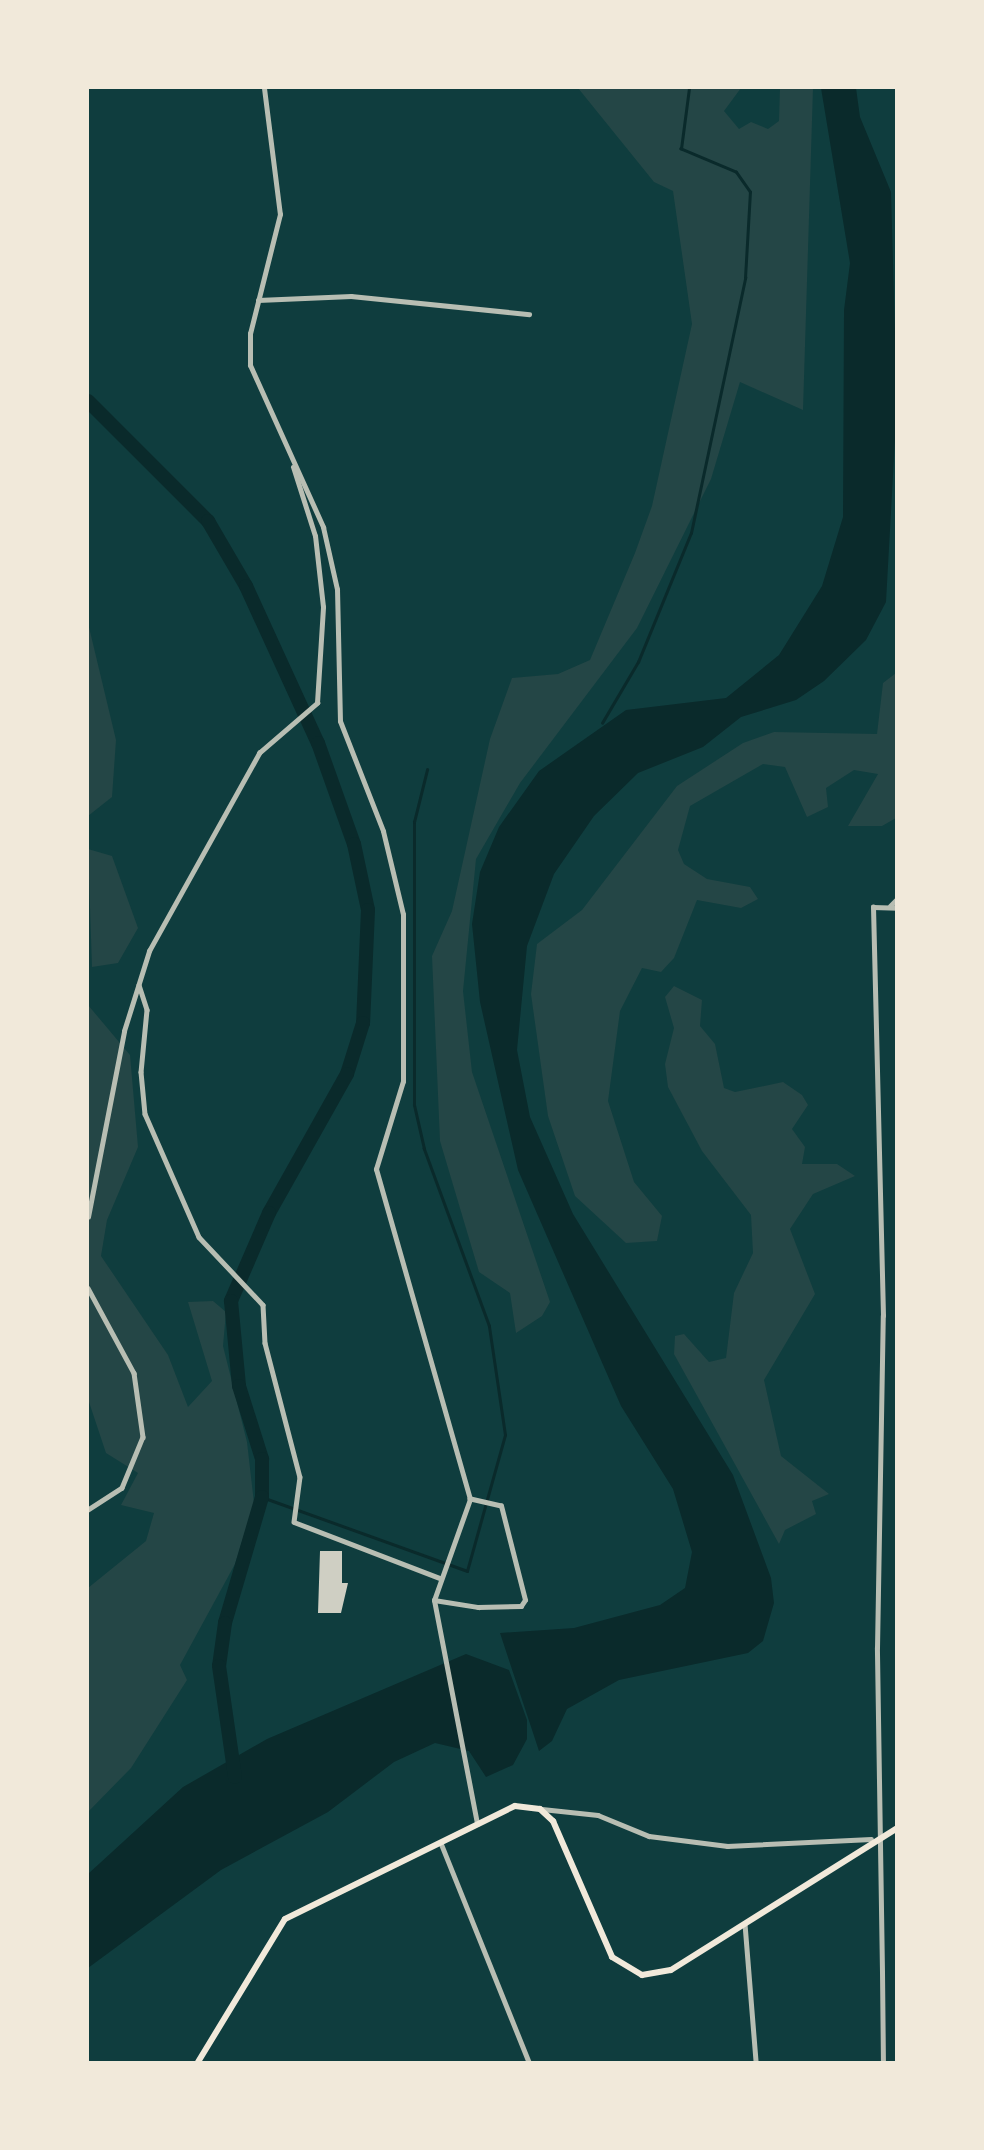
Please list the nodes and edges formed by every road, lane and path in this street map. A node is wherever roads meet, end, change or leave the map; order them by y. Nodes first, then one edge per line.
1 (264, 88) edge
2 (258, 300) junction
3 (529, 314) dead end
4 (293, 467) junction
5 (897, 899) edge
6 (889, 907) junction
7 (897, 908) edge
8 (139, 984) junction
9 (88, 1217) edge
10 (88, 1288) edge
11 (473, 1499) junction
12 (88, 1510) edge
13 (440, 1578) junction
14 (436, 1600) junction
15 (540, 1809) junction
16 (477, 1824) junction
17 (897, 1828) edge
18 (881, 1833) junction
19 (871, 1839) junction
20 (441, 1843) junction
21 (745, 1924) junction
22 (882, 1972) joint
23 (198, 2063) edge
24 (529, 2063) edge
25 (757, 2063) edge
26 (883, 2063) edge

1 - 2 street
2 - 3 street
2 - 4 street
4 - 8 street
4 - 11 street
5 - 6 street
6 - 7 street
6 - 18 street
8 - 9 street
8 - 13 street
10 - 12 street
11 - 13 street
11 - 14 street
13 - 14 street
14 - 16 street
15 - 16 main road
15 - 19 street
15 - 21 main road
16 - 20 main road
17 - 18 main road
18 - 19 main road
18 - 22 street
19 - 21 main road
20 - 23 main road
20 - 24 street
21 - 25 street
22 - 26 street

